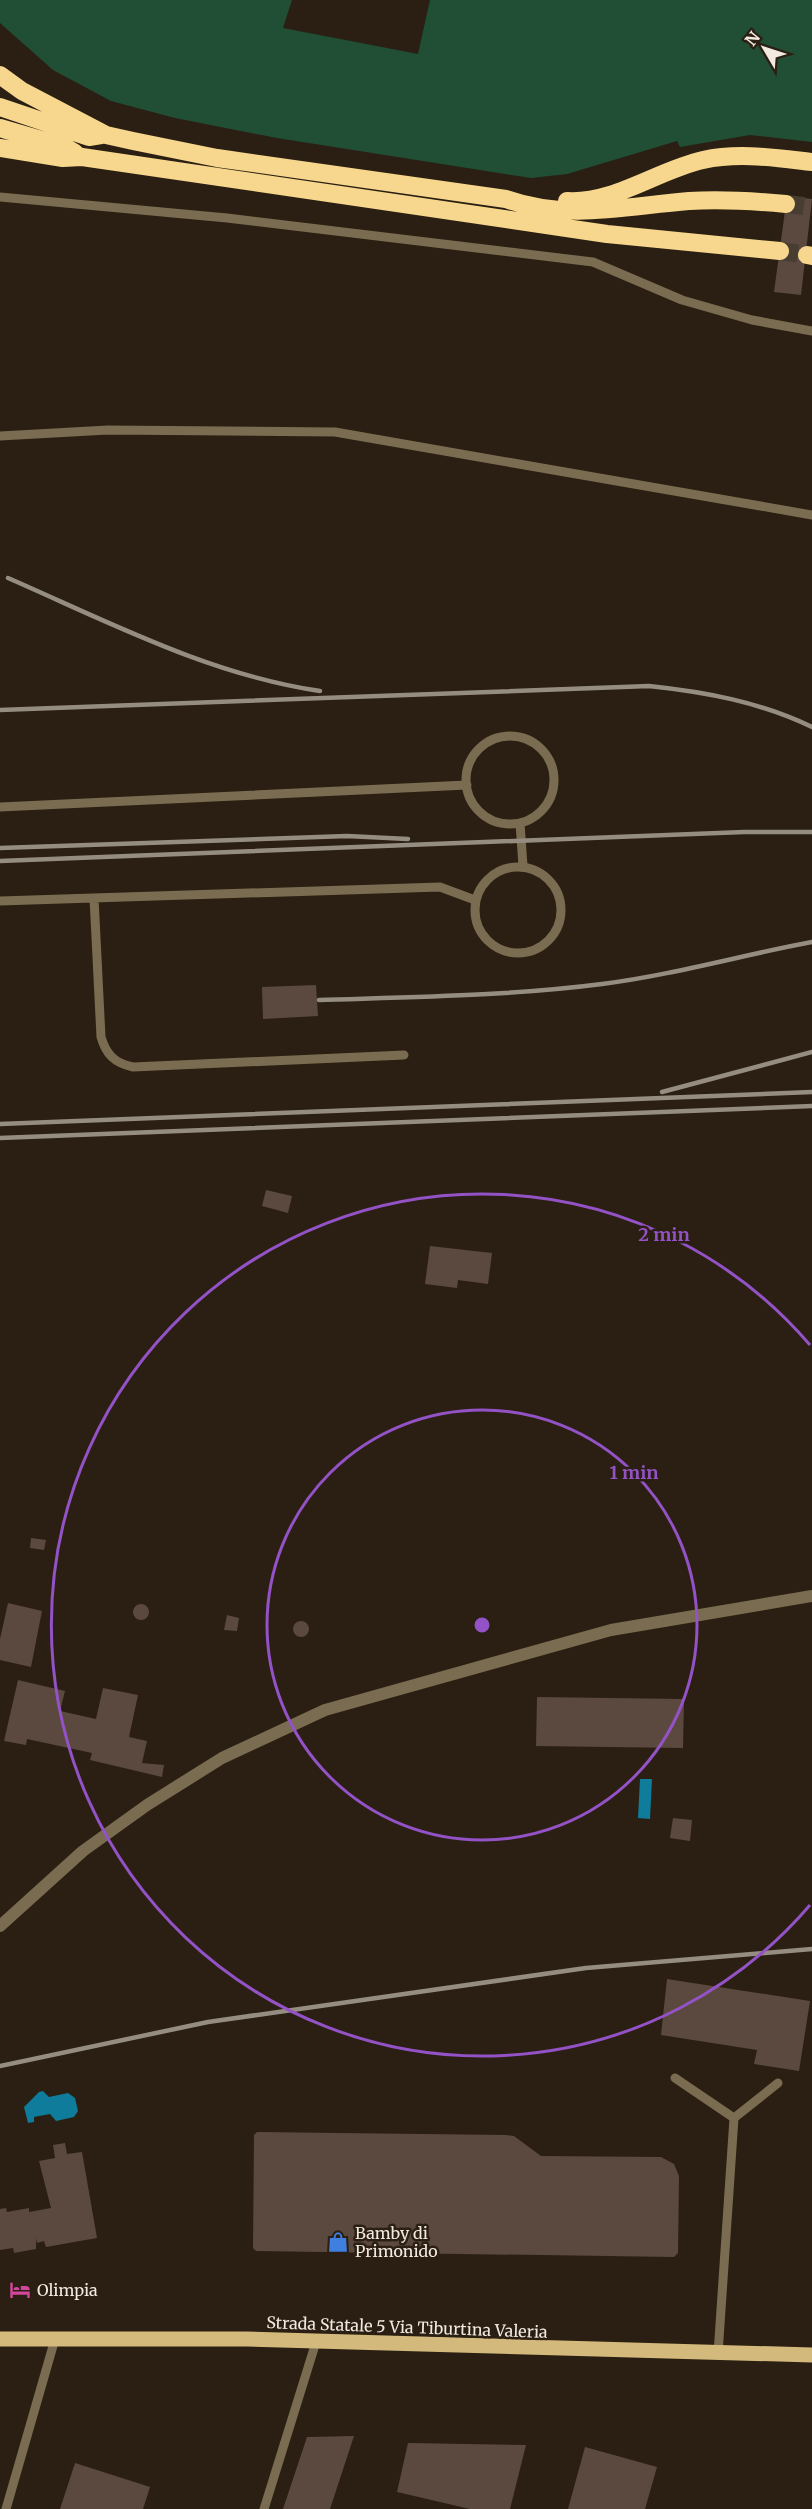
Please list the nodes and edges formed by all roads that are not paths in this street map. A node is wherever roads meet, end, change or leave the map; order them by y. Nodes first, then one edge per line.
1 (0, 75) edge
2 (0, 107) edge
3 (0, 128) edge
4 (106, 135) junction
5 (0, 148) edge
6 (82, 157) junction
7 (812, 162) edge
8 (0, 197) edge
9 (506, 199) junction
10 (786, 204) tunnel mouth
11 (780, 252) tunnel mouth
12 (812, 331) edge
13 (0, 436) edge
14 (812, 515) edge
15 (467, 785) junction
16 (0, 807) edge
17 (520, 823) junction
18 (523, 866) junction
19 (94, 898) junction
20 (475, 900) junction
21 (0, 902) edge
22 (404, 1055) dead end
23 (812, 1596) edge
24 (0, 1926) edge
25 (675, 2078) dead end
26 (778, 2083) dead end
27 (734, 2118) junction
28 (0, 2339) edge
29 (55, 2339) junction
30 (316, 2342) junction
31 (717, 2354) junction
32 (812, 2355) edge
33 (6, 2509) edge
34 (264, 2509) edge

1 - 4 highway
2 - 4 highway
3 - 6 highway
4 - 9 highway
5 - 6 highway
6 - 11 highway
7 - 9 highway
8 - 12 lane
9 - 10 highway
13 - 14 lane
15 - 16 lane
15 - 17 lane
15 - 17 lane
17 - 18 lane
18 - 20 lane
18 - 20 lane
19 - 20 lane
19 - 21 lane
19 - 22 lane
23 - 24 street
25 - 27 lane
26 - 27 lane
27 - 31 lane
28 - 29 main road, Strada Statale 5 Via Tiburtina Valeria
29 - 30 main road, Strada Statale 5 Via Tiburtina Valeria
29 - 33 lane
30 - 31 main road, Strada Statale 5 Via Tiburtina Valeria
30 - 34 lane
31 - 32 main road, Strada Statale 5 Via Tiburtina Valeria

